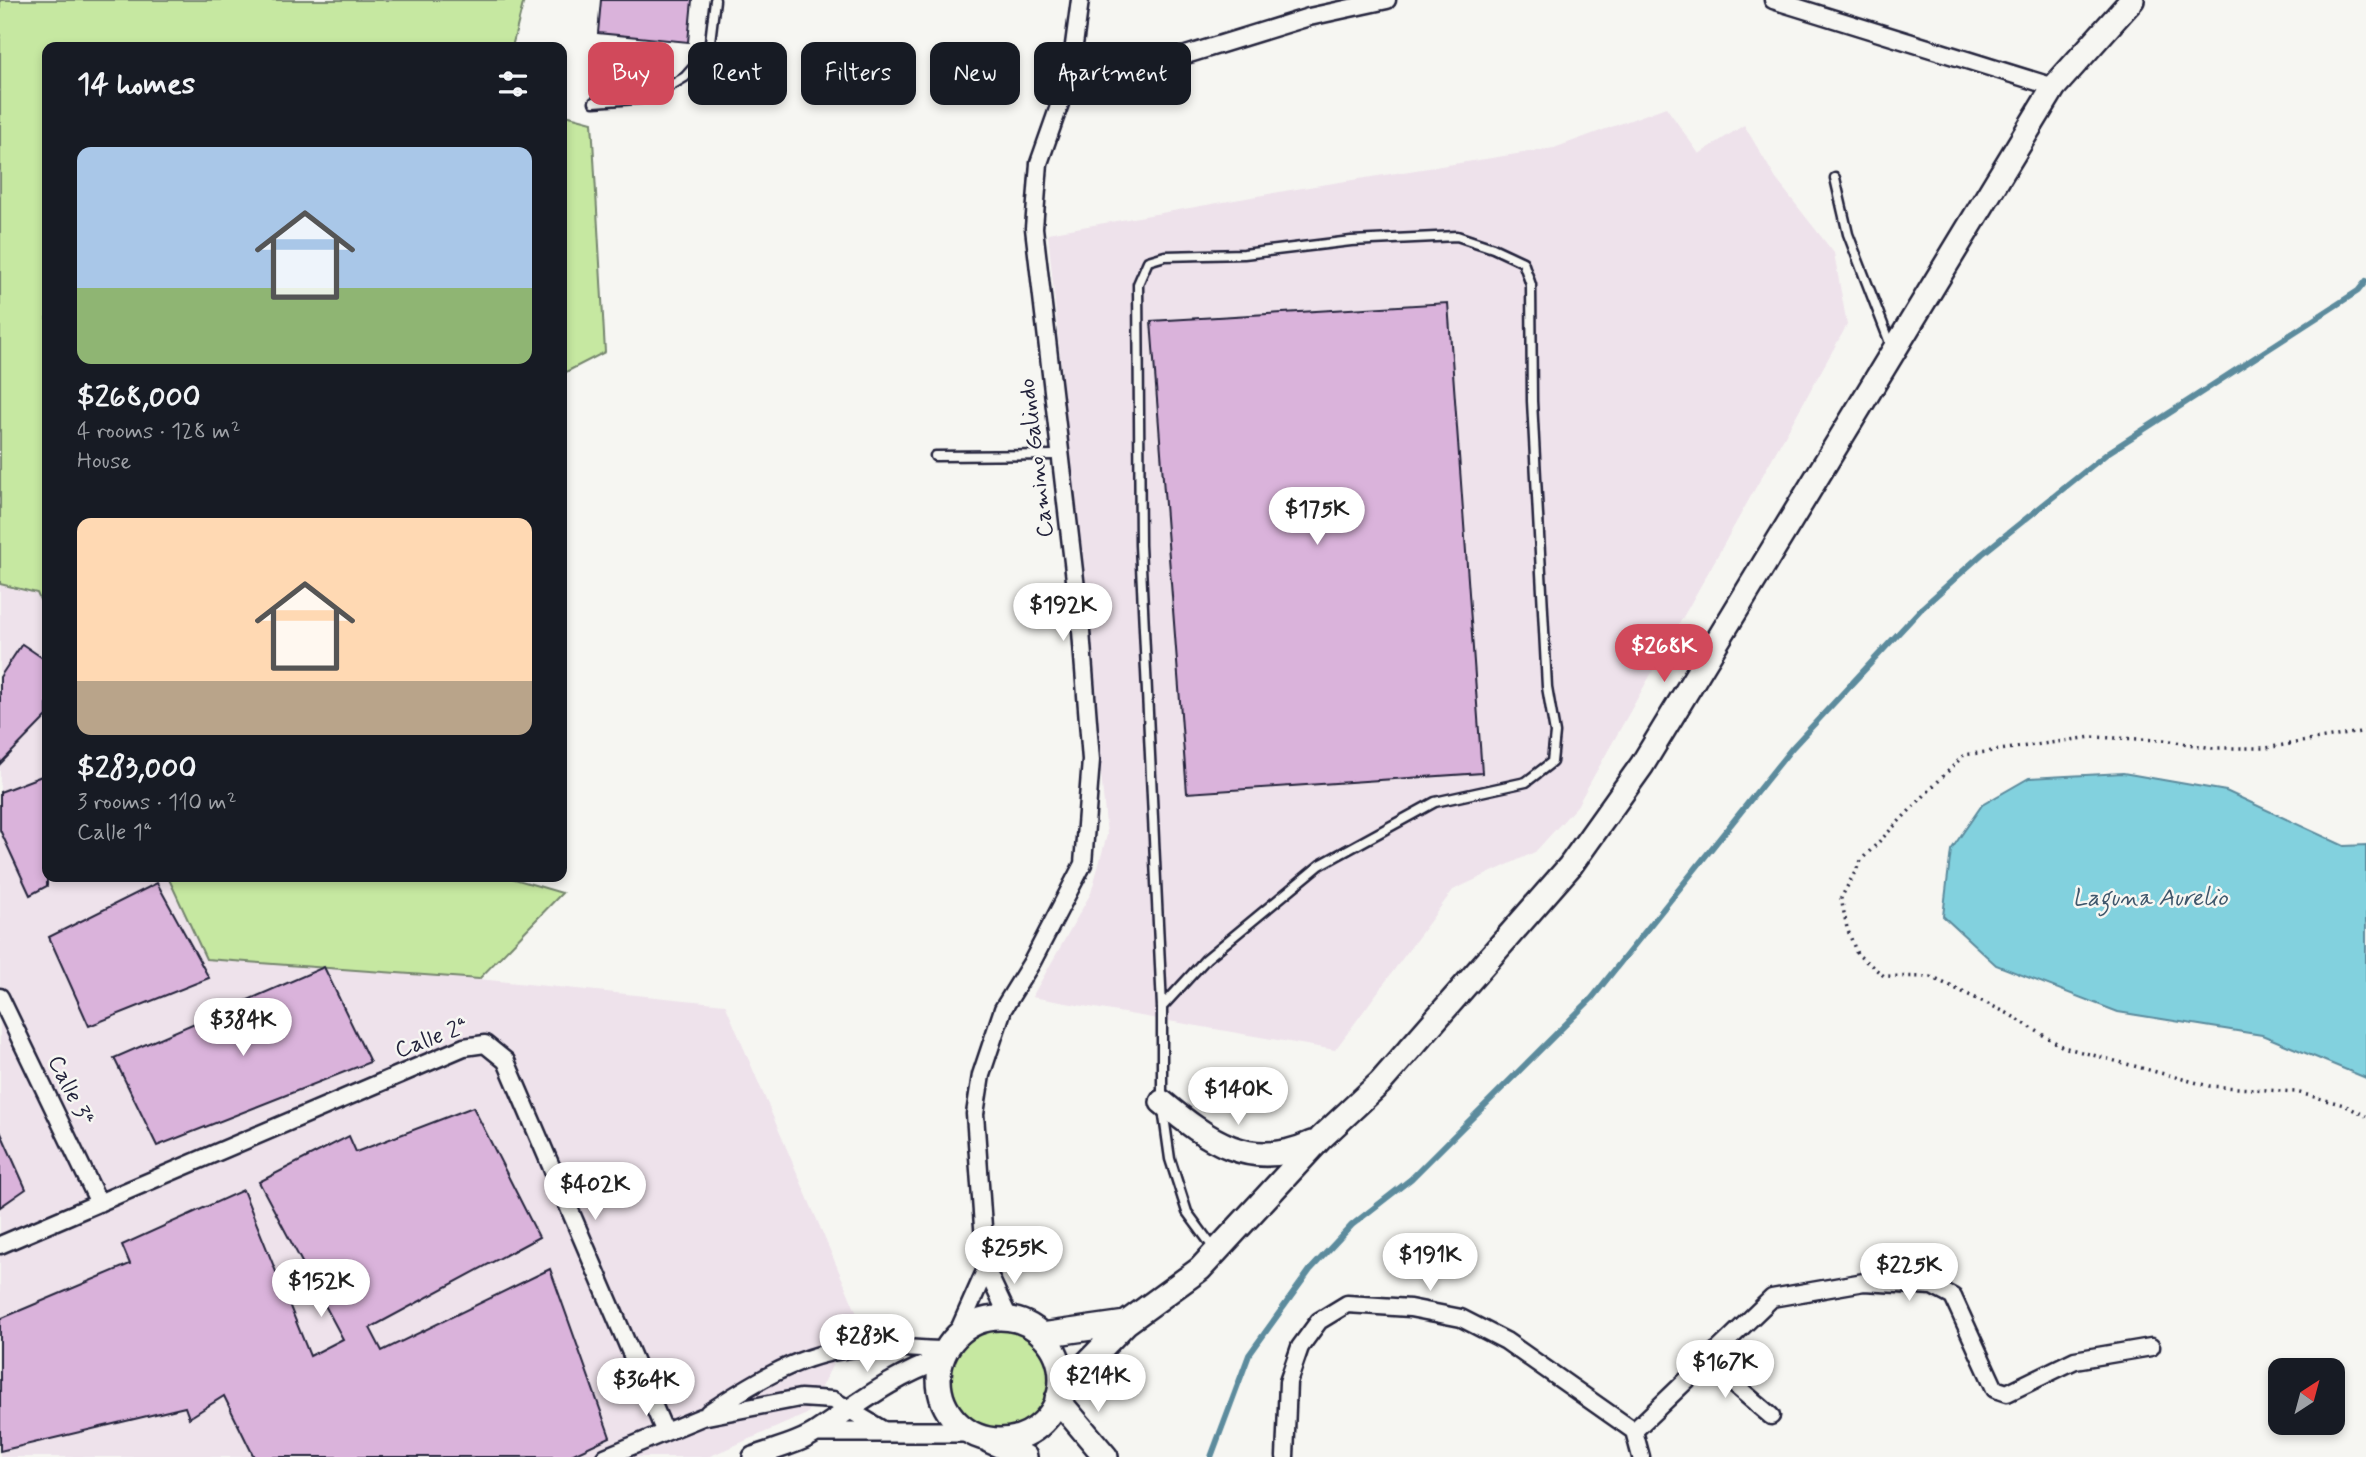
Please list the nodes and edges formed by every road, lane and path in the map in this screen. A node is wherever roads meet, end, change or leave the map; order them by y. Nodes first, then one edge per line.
1 (715, 0) edge
2 (1080, 0) edge
3 (1387, 0) edge
4 (1773, 0) edge
5 (2132, 0) edge
6 (1074, 42) edge
7 (1191, 53) edge
8 (674, 84) edge
9 (2054, 87) junction
10 (1059, 105) edge
11 (1835, 178) dead end
12 (1893, 349) junction
13 (1058, 455) junction
14 (935, 456) dead end
15 (2366, 731) edge
16 (0, 998) edge
17 (1161, 1007) junction
18 (1162, 1102) junction
19 (2366, 1116) edge
20 (1321, 1138) junction
21 (99, 1203) junction
22 (0, 1245) edge
23 (1217, 1253) junction
24 (986, 1269) junction
25 (1009, 1318) junction
26 (1126, 1323) junction
27 (1042, 1335) junction
28 (2151, 1347) dead end
29 (948, 1348) junction
30 (1716, 1351) junction
31 (1059, 1395) junction
32 (849, 1407) junction
33 (1772, 1416) dead end
34 (702, 1417) junction
35 (664, 1430) junction
36 (883, 1430) junction
37 (1634, 1431) junction
38 (817, 1432) junction
39 (977, 1435) junction
40 (605, 1457) edge
41 (753, 1457) edge
42 (1025, 1457) edge
43 (1106, 1457) edge
44 (1285, 1457) edge
45 (1641, 1457) edge

1 - 8 lane
2 - 6 street, Camino Galindo
3 - 7 street
4 - 9 street
5 - 9 main road
9 - 12 main road
10 - 13 street, Camino Galindo
11 - 12 lane
12 - 20 main road
13 - 14 lane
13 - 24 street, Camino Galindo
15 - 19 path
16 - 21 street, Calle 3ª
17 - 17 lane
17 - 18 lane
18 - 20 main road
18 - 23 lane
20 - 23 main road
21 - 22 street, Calle 2ª
21 - 35 street, Calle 2ª
23 - 26 main road
24 - 25 street, Camino Galindo
24 - 29 street, Camino Galindo
25 - 27 main road
25 - 29 main road
26 - 27 main road
26 - 31 main road
27 - 31 main road
28 - 30 street
29 - 32 street
29 - 34 street
29 - 39 main road
30 - 33 street
30 - 37 street
31 - 39 main road
31 - 43 main road
32 - 34 street
32 - 36 street
32 - 38 street
34 - 35 street
35 - 40 street
36 - 38 street
36 - 39 street
37 - 44 street
37 - 45 street
38 - 41 street
39 - 42 main road

